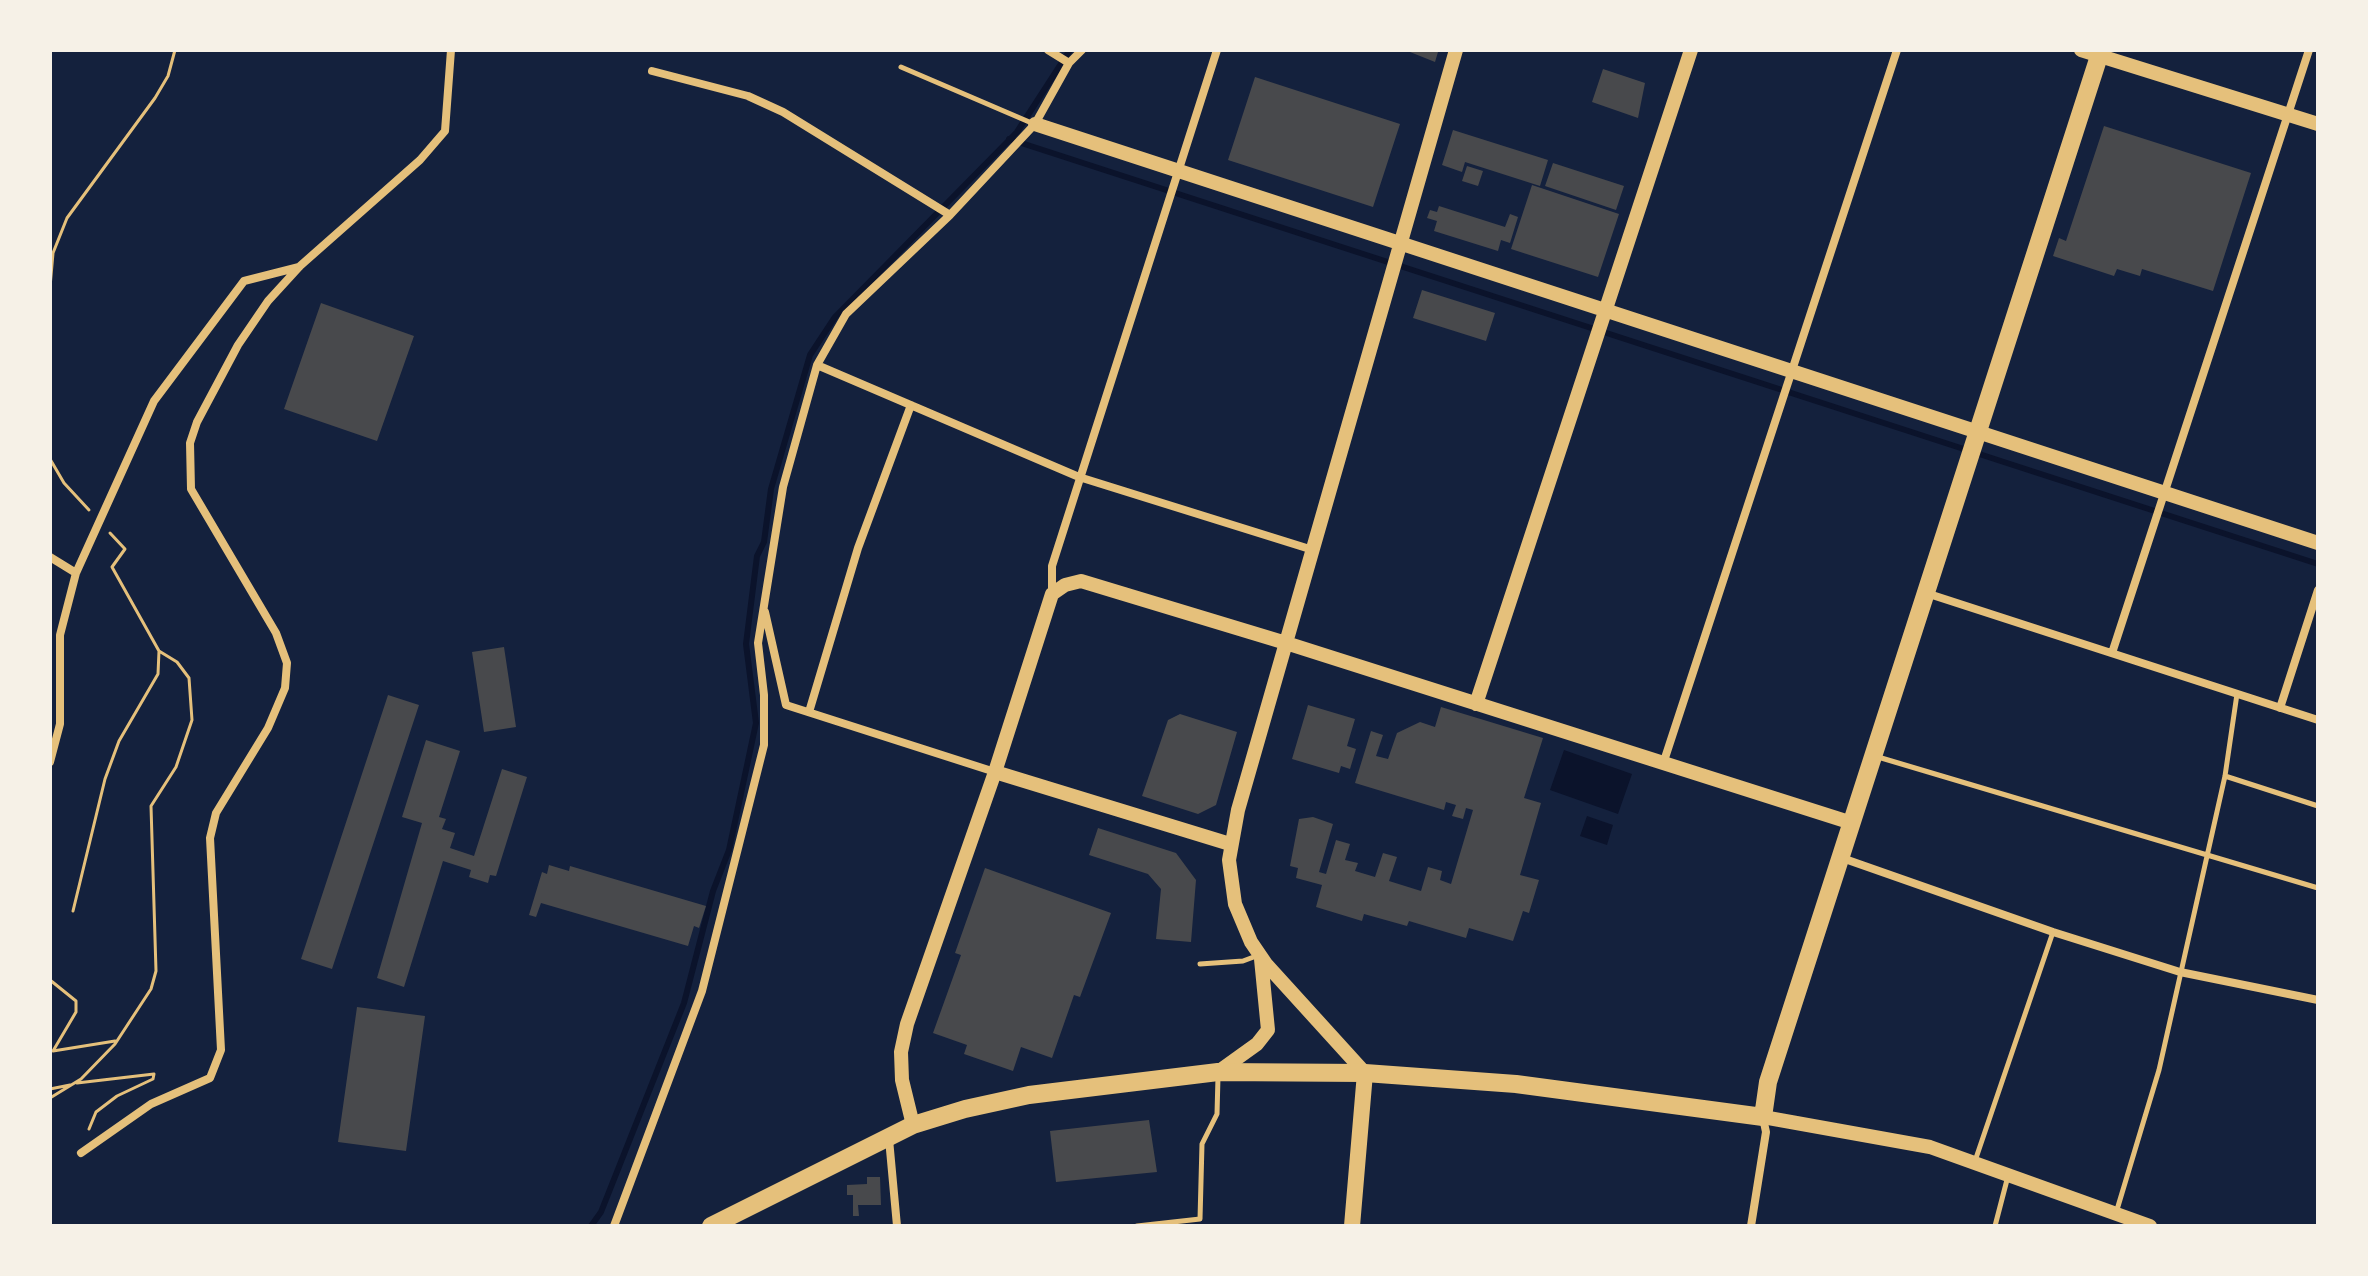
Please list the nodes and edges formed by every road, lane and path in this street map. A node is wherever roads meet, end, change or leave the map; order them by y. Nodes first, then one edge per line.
1 (175, 50) edge
2 (451, 50) edge
3 (1048, 50) edge
4 (1082, 50) edge
5 (1217, 50) edge
6 (1456, 50) edge
7 (1691, 50) edge
8 (1897, 50) edge
9 (2309, 50) edge
10 (2093, 52) edge
11 (1069, 63) junction
12 (901, 67) dead end
13 (652, 71) dead end
14 (2289, 115) junction
15 (1035, 124) junction
16 (2318, 124) edge
17 (1178, 170) junction
18 (950, 215) junction
19 (1402, 244) junction
20 (300, 266) junction
21 (50, 287) edge
22 (1606, 308) junction
23 (817, 365) junction
24 (1791, 370) junction
25 (911, 405) junction
26 (1977, 433) junction
27 (50, 459) edge
28 (1079, 477) junction
29 (64, 483) dead end
30 (2163, 493) junction
31 (2318, 543) edge
32 (125, 549) dead end
33 (1314, 550) junction
34 (50, 557) edge
35 (76, 573) junction
36 (2318, 590) edge
37 (1926, 592) junction
38 (1052, 594) junction
39 (764, 606) junction
40 (1286, 643) junction
41 (159, 651) junction
42 (2112, 653) junction
43 (2237, 694) junction
44 (1476, 704) junction
45 (2280, 708) junction
46 (809, 712) junction
47 (2318, 720) edge
48 (1873, 755) junction
49 (50, 762) edge
50 (1663, 764) junction
51 (995, 772) junction
52 (2225, 776) junction
53 (2318, 806) edge
54 (1852, 823) junction
55 (1230, 844) junction
56 (2205, 856) junction
57 (1841, 858) junction
58 (2318, 888) edge
59 (73, 911) dead end
60 (2053, 932) junction
61 (1260, 955) junction
62 (1200, 964) dead end
63 (2180, 972) junction
64 (50, 980) edge
65 (2318, 1000) edge
66 (115, 1041) junction
67 (1218, 1072) junction
68 (1365, 1073) junction
69 (73, 1084) junction
70 (50, 1089) edge
71 (50, 1098) edge
72 (1763, 1117) junction
73 (913, 1125) junction
74 (89, 1130) dead end
75 (889, 1136) junction
76 (81, 1153) dead end
77 (1974, 1162) junction
78 (2008, 1175) junction
79 (2116, 1214) junction
80 (614, 1226) edge
81 (711, 1226) edge
82 (897, 1226) edge
83 (1137, 1226) edge
84 (1352, 1226) edge
85 (1751, 1226) edge
86 (1995, 1226) edge
87 (2150, 1226) edge

1 - 21 path
2 - 20 street
3 - 11 street
4 - 11 street
5 - 17 street
6 - 19 street
7 - 22 street
8 - 24 street
9 - 14 street
10 - 14 street
10 - 26 main road
11 - 15 street
12 - 15 lane
13 - 18 street
14 - 16 street
14 - 30 street
15 - 17 street
15 - 18 street
17 - 19 street
17 - 28 street
18 - 23 street
19 - 22 street
19 - 33 street
20 - 35 street
20 - 76 street
22 - 24 street
22 - 44 street
23 - 25 street
23 - 39 street
24 - 26 street
24 - 50 street
25 - 28 street
25 - 46 street
26 - 30 street
26 - 37 main road
27 - 29 path
28 - 33 street
28 - 38 street
30 - 31 street
30 - 42 street
32 - 41 path
33 - 40 street
34 - 35 street
35 - 49 street
36 - 45 street
37 - 42 street
37 - 48 main road
38 - 40 street
38 - 51 street
39 - 46 street
39 - 80 street
40 - 44 street
40 - 55 street
41 - 59 path
41 - 66 path
42 - 43 street
43 - 45 street
43 - 52 lane
44 - 50 street
45 - 47 street
46 - 51 street
48 - 54 main road
48 - 56 lane
50 - 54 street
51 - 55 street
51 - 73 street
52 - 53 lane
52 - 56 lane
54 - 57 main road
55 - 61 street
56 - 58 lane
56 - 63 lane
57 - 60 street
57 - 72 main road
60 - 63 street
60 - 77 lane
61 - 62 lane
61 - 67 street
61 - 68 street
63 - 65 street
63 - 79 lane
64 - 66 path
66 - 69 path
67 - 68 main road
67 - 73 main road
67 - 83 lane
68 - 72 main road
68 - 84 main road
69 - 70 path
69 - 71 path
69 - 74 path
72 - 77 street
72 - 85 street
73 - 75 main road
75 - 81 main road
75 - 82 street
77 - 78 street
78 - 79 street
78 - 86 lane
79 - 87 street

